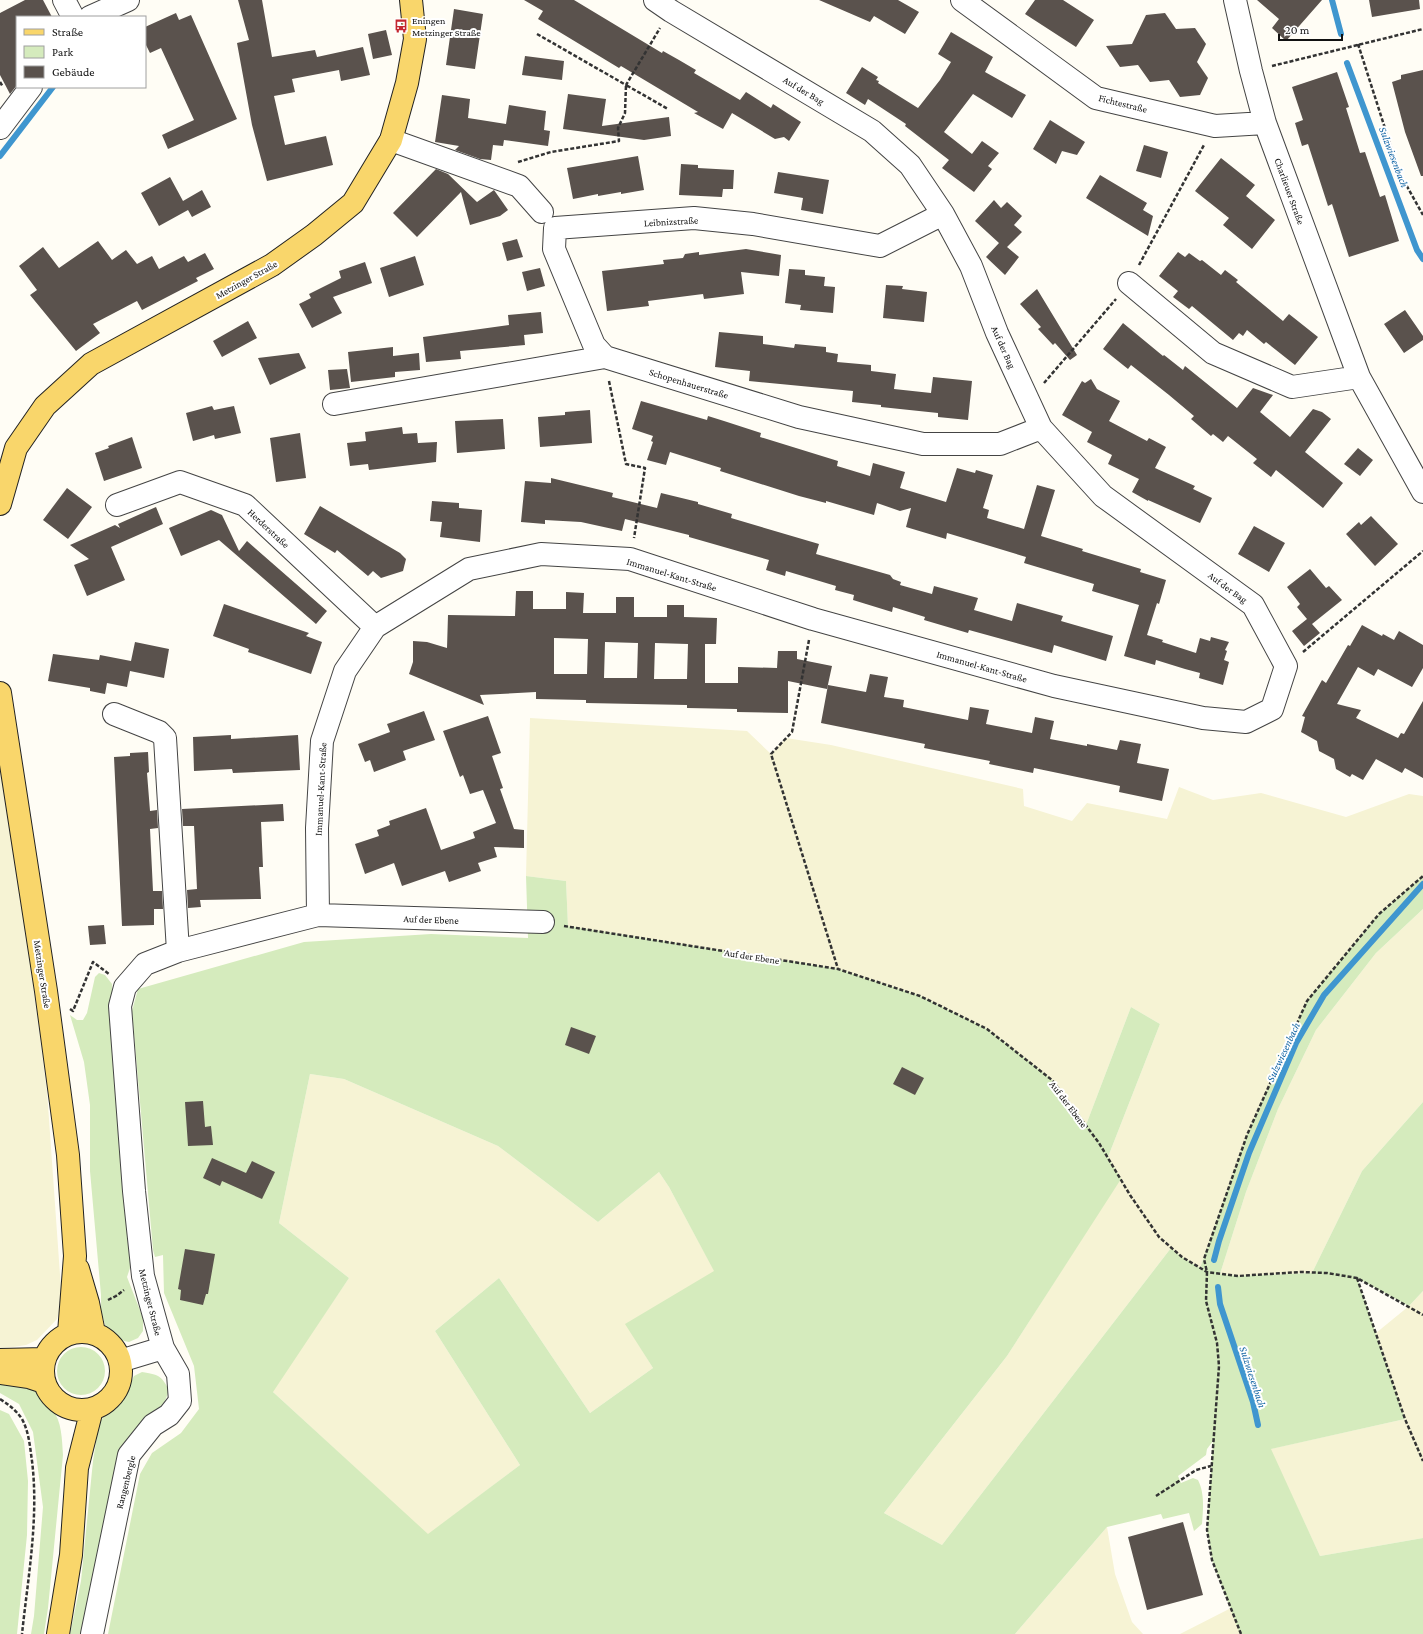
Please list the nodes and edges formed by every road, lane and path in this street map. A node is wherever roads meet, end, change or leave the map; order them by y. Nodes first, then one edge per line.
1 (64, 0) edge
2 (128, 0) edge
3 (411, 0) edge
4 (962, 0) edge
5 (1235, 0) edge
6 (663, 5) edge
7 (72, 16) edge
8 (92, 16) edge
9 (1423, 29) edge
10 (537, 34) dead end
11 (1358, 44) junction
12 (1251, 71) junction
13 (626, 85) junction
14 (29, 88) edge
15 (668, 109) dead end
16 (1265, 124) junction
17 (1215, 126) junction
18 (0, 128) edge
19 (391, 140) junction
20 (493, 177) junction
21 (542, 212) dead end
22 (942, 214) junction
23 (1423, 215) edge
24 (1129, 283) junction
25 (604, 357) junction
26 (1359, 377) junction
27 (1028, 402) junction
28 (334, 404) dead end
29 (1041, 428) junction
30 (1423, 492) edge
31 (0, 504) edge
32 (117, 505) dead end
33 (1423, 551) edge
34 (630, 559) junction
35 (813, 619) junction
36 (375, 627) junction
37 (1286, 666) junction
38 (0, 693) edge
39 (114, 714) dead end
40 (1423, 876) edge
41 (318, 915) junction
42 (543, 922) joint
43 (178, 951) junction
44 (838, 969) junction
45 (125, 987) junction
46 (46, 991) junction
47 (75, 1256) junction
48 (1207, 1272) junction
49 (1357, 1278) junction
50 (1423, 1315) edge
51 (70, 1333) junction
52 (94, 1333) junction
53 (163, 1348) junction
54 (44, 1359) junction
55 (0, 1360) edge
56 (120, 1360) junction
57 (0, 1373) edge
58 (44, 1382) junction
59 (0, 1398) edge
60 (70, 1408) junction
61 (92, 1409) junction
62 (1423, 1461) edge
63 (1211, 1466) junction
64 (77, 1468) junction
65 (1156, 1496) dead end
66 (22, 1634) edge
67 (58, 1634) edge
68 (92, 1634) edge
69 (1241, 1634) edge

1 - 7 street
2 - 8 street
3 - 19 main road, Metzinger Straße
4 - 17 street, Fichtestraße
5 - 12 street, Charlieuer Straße
6 - 13 path
6 - 22 street, Auf der Bag
9 - 11 path
10 - 13 path
11 - 12 path
11 - 23 path
12 - 16 street, Charlieuer Straße
13 - 15 path
13 - 20 path
14 - 18 street
16 - 17 street, Fichtestraße
16 - 26 street, Charlieuer Straße
17 - 24 path
19 - 20 street
19 - 31 main road, Metzinger Straße
20 - 21 street
22 - 25 street, Leibnizstraße
22 - 27 street, Auf der Bag
24 - 26 street
24 - 27 path
25 - 28 street, Schopenhauerstraße
25 - 29 street, Schopenhauerstraße
25 - 34 path
26 - 30 street, Charlieuer Straße
27 - 29 street, Auf der Bag
29 - 37 street, Auf der Bag
32 - 36 street, Herderstraße
33 - 37 path
34 - 35 street, Immanuel-Kant-Straße
34 - 36 street, Immanuel-Kant-Straße
35 - 37 street, Immanuel-Kant-Straße
35 - 44 path
36 - 41 street, Immanuel-Kant-Straße
38 - 46 main road, Metzinger Straße
39 - 43 street
40 - 48 path
41 - 42 street, Auf der Ebene
41 - 43 street, Auf der Ebene
42 - 44 path, Auf der Ebene
43 - 45 street, Metzinger Straße
44 - 48 path, Auf der Ebene
45 - 46 path
45 - 53 street, Metzinger Straße
46 - 47 main road, Metzinger Straße
47 - 51 main road, Metzinger Straße
47 - 52 main road, Metzinger Straße
48 - 49 path
48 - 63 path
49 - 50 path
49 - 62 path
51 - 52 main road
51 - 54 main road
52 - 56 main road
53 - 56 street
53 - 68 street, Rangenbergle
54 - 55 main road
54 - 58 main road
56 - 61 main road
57 - 58 main road
58 - 60 main road
59 - 66 path
60 - 61 main road
60 - 64 main road
61 - 64 main road
63 - 65 path
63 - 69 path
64 - 67 main road

